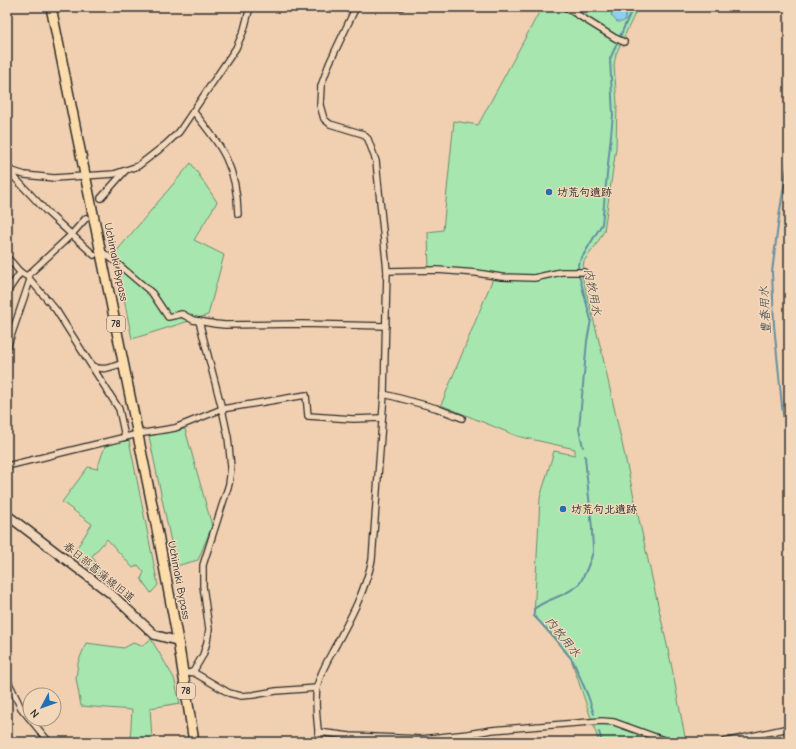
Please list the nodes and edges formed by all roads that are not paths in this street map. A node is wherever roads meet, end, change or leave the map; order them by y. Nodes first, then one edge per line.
1 (52, 7) edge
2 (250, 7) edge
3 (356, 7) edge
4 (565, 7) edge
5 (623, 42) dead end
6 (193, 111) junction
7 (9, 169) edge
8 (125, 171) junction
9 (86, 176) junction
10 (101, 198) dead end
11 (238, 214) dead end
12 (86, 218) dead end
13 (72, 234) junction
14 (98, 254) junction
15 (7, 258) edge
16 (387, 271) junction
17 (580, 272) dead end
18 (20, 273) junction
19 (29, 278) junction
20 (7, 292) edge
21 (199, 321) junction
22 (386, 326) junction
23 (7, 348) edge
24 (124, 362) junction
25 (92, 366) junction
26 (384, 394) junction
27 (222, 409) junction
28 (382, 418) junction
29 (462, 418) dead end
30 (138, 434) junction
31 (126, 437) junction
32 (7, 466) edge
33 (7, 515) edge
34 (178, 641) junction
35 (188, 673) junction
36 (7, 679) edge
37 (317, 688) junction
38 (789, 728) edge
39 (318, 732) junction
40 (49, 742) edge
41 (194, 742) edge
42 (319, 742) edge
43 (669, 742) edge
44 (724, 742) edge

1 - 9 main road, Uchimaki Bypass / 78
2 - 6 street
3 - 16 street
4 - 5 street
6 - 8 street
6 - 11 street
7 - 9 street
7 - 13 street
8 - 9 street
8 - 10 street
9 - 14 main road, Uchimaki Bypass / 78
12 - 13 street
13 - 14 street
13 - 19 street
14 - 21 street
14 - 24 main road, Uchimaki Bypass / 78
15 - 18 street
16 - 17 street
16 - 22 street
18 - 19 street
18 - 20 street
19 - 23 street
19 - 25 street
21 - 22 street
21 - 27 street
22 - 26 street
24 - 25 street
24 - 30 main road, Uchimaki Bypass / 78
25 - 31 street
26 - 28 street
26 - 29 street
27 - 28 street
27 - 30 street
27 - 35 street
28 - 37 street
30 - 31 street
30 - 34 main road, Uchimaki Bypass / 78
31 - 32 street
33 - 34 street, 春日部菖蒲線旧道
34 - 35 main road, 78
35 - 37 street
35 - 41 main road, 78
36 - 40 street
37 - 39 street
38 - 44 street
39 - 42 street
39 - 43 street

